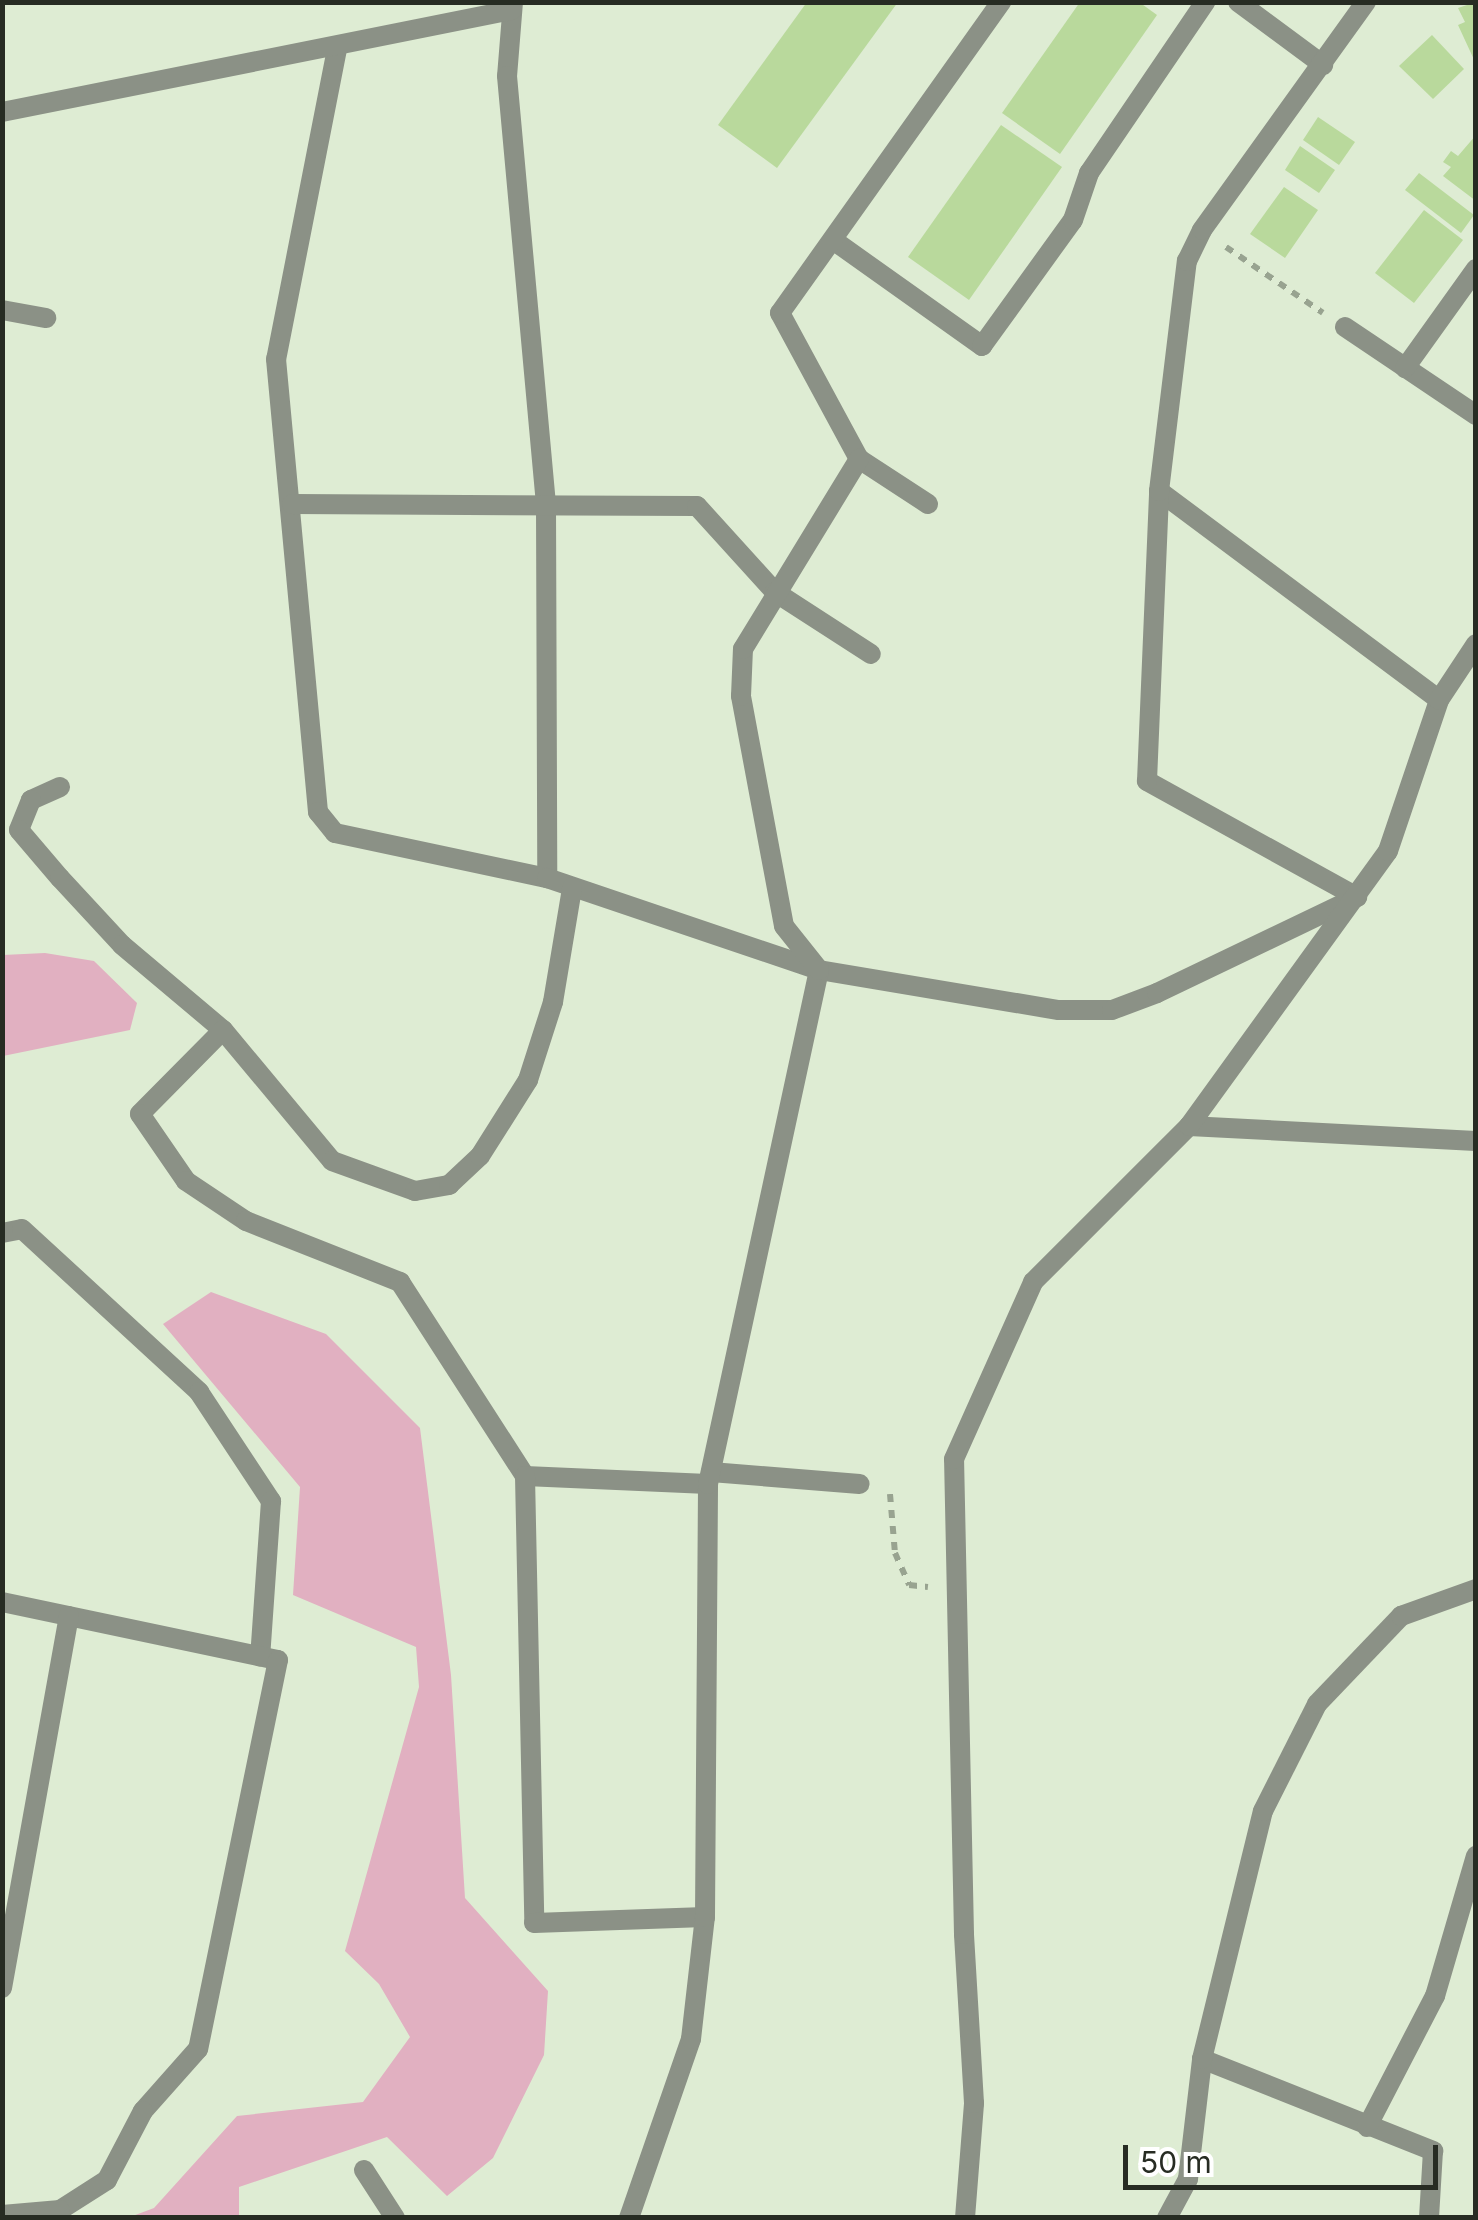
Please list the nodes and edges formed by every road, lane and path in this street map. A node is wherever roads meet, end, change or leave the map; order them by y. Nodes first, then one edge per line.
1 (1001, 2) edge
2 (1205, 2) edge
3 (1238, 2) edge
4 (1366, 2) edge
5 (513, 6) edge
6 (337, 49) junction
7 (1323, 65) junction
8 (2, 112) edge
9 (1202, 230) junction
10 (832, 240) junction
11 (1476, 268) edge
12 (2, 310) edge
13 (46, 318) dead end
14 (1345, 327) joint
15 (1405, 368) junction
16 (1476, 416) edge
17 (859, 459) junction
18 (1158, 491) junction
19 (292, 504) junction
20 (928, 504) dead end
21 (546, 508) junction
22 (775, 592) junction
23 (1476, 644) edge
24 (871, 654) dead end
25 (1439, 700) junction
26 (60, 787) dead end
27 (546, 878) junction
28 (572, 888) junction
29 (1357, 897) junction
30 (819, 970) junction
31 (223, 1030) junction
32 (1189, 1126) junction
33 (1476, 1141) edge
34 (2, 1233) edge
35 (525, 1476) junction
36 (709, 1478) junction
37 (860, 1484) joint
38 (1476, 1589) edge
39 (954, 1590) junction
40 (2, 1602) edge
41 (69, 1616) junction
42 (260, 1658) junction
43 (1476, 1856) edge
44 (705, 1918) junction
45 (2, 1988) edge
46 (1202, 2059) junction
47 (1367, 2127) junction
48 (364, 2170) dead end
49 (2, 2216) edge
50 (395, 2218) edge
51 (629, 2218) edge
52 (965, 2218) edge
53 (1167, 2218) edge
54 (1429, 2218) edge

1 - 10 street
2 - 10 street
3 - 7 street
4 - 7 street
5 - 6 street
5 - 21 street
6 - 8 street
6 - 19 street
7 - 9 street
9 - 14 path
9 - 18 street
10 - 17 street
11 - 15 street
12 - 13 street
14 - 15 street
15 - 16 street
17 - 20 street
17 - 22 street
18 - 25 street
18 - 29 street
19 - 21 street
19 - 27 street
21 - 22 street
21 - 27 street
22 - 24 street
22 - 30 street
23 - 25 street
25 - 29 street
26 - 31 street
27 - 28 street
28 - 30 street
28 - 31 street
29 - 30 street
29 - 32 street
30 - 36 street
31 - 35 street
32 - 33 street
32 - 39 street
34 - 42 street
35 - 36 street
35 - 44 street
36 - 37 street
36 - 44 street
37 - 39 path
38 - 46 street
39 - 52 street
40 - 41 street
41 - 42 street
41 - 45 street
42 - 49 street
43 - 47 street
44 - 51 street
46 - 47 street
46 - 53 street
47 - 54 street
48 - 50 street

